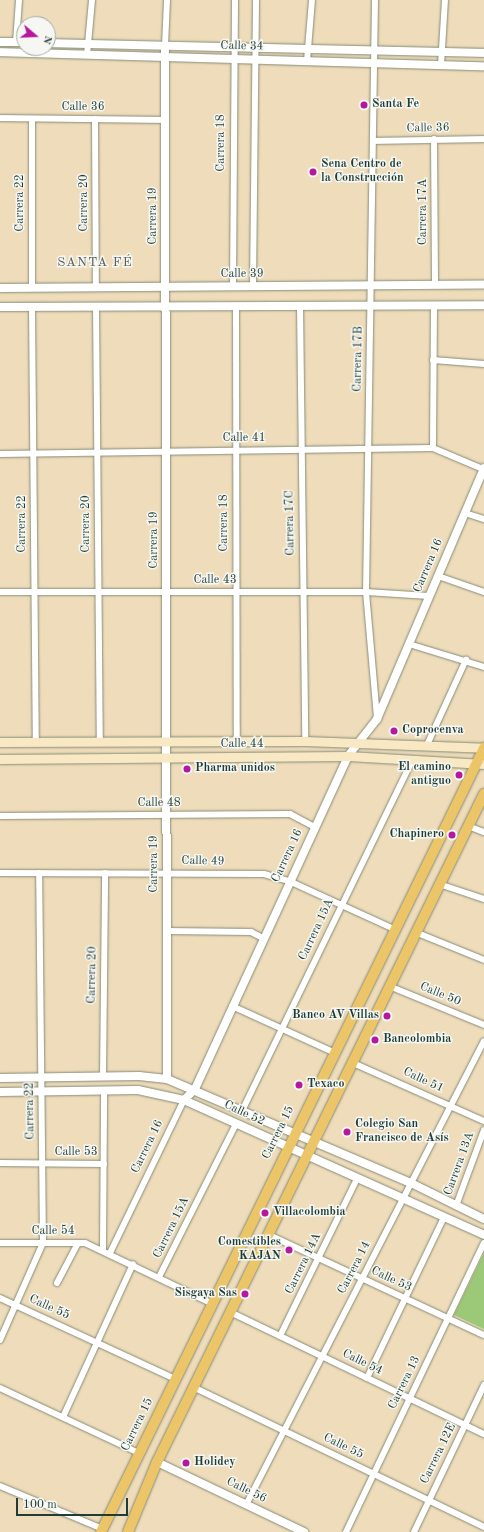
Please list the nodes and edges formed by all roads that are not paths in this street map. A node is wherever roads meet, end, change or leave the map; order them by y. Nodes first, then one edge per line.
1 (18, 0) edge
2 (92, 0) edge
3 (167, 0) edge
4 (236, 0) edge
5 (256, 0) edge
6 (312, 0) edge
7 (375, 0) edge
8 (445, 0) edge
9 (19, 16) edge
10 (0, 42) edge
11 (16, 42) edge
12 (56, 43) edge
13 (88, 45) junction
14 (165, 46) junction
15 (233, 47) junction
16 (254, 48) junction
17 (307, 49) junction
18 (374, 50) junction
19 (0, 52) edge
20 (442, 52) junction
21 (484, 53) edge
22 (87, 55) junction
23 (166, 58) junction
24 (233, 59) junction
25 (253, 59) junction
26 (307, 61) junction
27 (374, 62) junction
28 (441, 64) junction
29 (484, 66) edge
30 (0, 118) edge
31 (32, 119) junction
32 (95, 119) junction
33 (166, 120) junction
34 (484, 139) edge
35 (373, 140) junction
36 (434, 140) junction
37 (484, 285) edge
38 (371, 286) junction
39 (435, 286) junction
40 (96, 287) junction
41 (233, 287) junction
42 (253, 287) junction
43 (0, 288) edge
44 (32, 288) junction
45 (166, 289) junction
46 (166, 305) junction
47 (300, 305) junction
48 (370, 305) junction
49 (434, 305) junction
50 (484, 305) edge
51 (96, 306) junction
52 (236, 306) junction
53 (0, 307) edge
54 (32, 307) junction
55 (433, 360) junction
56 (484, 364) edge
57 (433, 448) junction
58 (368, 449) junction
59 (166, 450) junction
60 (236, 450) junction
61 (302, 450) junction
62 (97, 452) junction
63 (0, 454) edge
64 (33, 454) junction
65 (484, 468) edge
66 (465, 512) junction
67 (484, 519) edge
68 (438, 576) junction
69 (0, 592) edge
70 (34, 592) junction
71 (98, 592) junction
72 (167, 592) junction
73 (237, 592) junction
74 (303, 592) junction
75 (366, 592) junction
76 (484, 592) edge
77 (429, 596) junction
78 (409, 644) junction
79 (466, 660) junction
80 (484, 667) edge
81 (377, 719) junction
82 (305, 740) junction
83 (100, 741) junction
84 (167, 741) junction
85 (237, 741) junction
86 (0, 742) edge
87 (36, 742) junction
88 (359, 742) junction
89 (427, 745) junction
90 (484, 748) edge
91 (348, 756) junction
92 (167, 757) junction
93 (0, 759) edge
94 (413, 759) junction
95 (480, 764) edge
96 (484, 794) edge
97 (0, 816) edge
98 (167, 816) junction
99 (314, 826) junction
100 (468, 826) junction
101 (484, 832) edge
102 (167, 872) junction
103 (0, 873) edge
104 (39, 873) junction
105 (105, 873) junction
106 (289, 881) junction
107 (439, 884) junction
108 (484, 899) edge
109 (341, 905) junction
110 (394, 929) junction
111 (167, 931) junction
112 (415, 932) junction
113 (263, 938) junction
114 (484, 960) edge
115 (389, 986) junction
116 (232, 1006) junction
117 (484, 1025) edge
118 (282, 1029) junction
119 (484, 1041) edge
120 (333, 1052) junction
121 (353, 1063) junction
122 (103, 1077) junction
123 (0, 1078) edge
124 (41, 1078) junction
125 (167, 1079) junction
126 (195, 1089) junction
127 (104, 1091) junction
128 (0, 1092) edge
129 (42, 1092) junction
130 (184, 1100) junction
131 (451, 1106) junction
132 (242, 1111) junction
133 (255, 1116) junction
134 (484, 1120) edge
135 (236, 1124) junction
136 (249, 1130) junction
137 (484, 1130) edge
138 (293, 1134) junction
139 (312, 1143) junction
140 (286, 1148) junction
141 (305, 1156) junction
142 (0, 1163) edge
143 (42, 1164) junction
144 (104, 1164) junction
145 (357, 1179) junction
146 (411, 1184) junction
147 (404, 1198) junction
148 (456, 1206) junction
149 (444, 1217) junction
150 (484, 1219) edge
151 (267, 1234) junction
152 (484, 1236) edge
153 (0, 1243) edge
154 (43, 1243) junction
155 (78, 1243) junction
156 (484, 1243) edge
157 (103, 1249) junction
158 (110, 1252) junction
159 (318, 1258) junction
160 (133, 1264) junction
161 (159, 1277) junction
162 (362, 1279) junction
163 (57, 1283) dead end
164 (0, 1298) edge
165 (405, 1299) junction
166 (211, 1303) junction
167 (16, 1305) junction
168 (230, 1312) junction
169 (448, 1319) junction
170 (280, 1336) junction
171 (484, 1336) edge
172 (0, 1340) edge
173 (96, 1341) junction
174 (322, 1356) junction
175 (367, 1378) junction
176 (175, 1379) junction
177 (484, 1385) edge
178 (193, 1387) junction
179 (0, 1388) edge
180 (410, 1398) junction
181 (63, 1417) junction
182 (465, 1425) junction
183 (284, 1431) junction
184 (484, 1434) edge
185 (139, 1453) junction
186 (157, 1462) junction
187 (374, 1474) junction
188 (0, 1486) edge
189 (429, 1500) junction
190 (246, 1505) junction
191 (484, 1527) edge
192 (102, 1530) edge
193 (128, 1532) edge
194 (304, 1532) edge
195 (346, 1532) edge
196 (414, 1532) edge

1 - 9 street
2 - 13 street
3 - 14 street, Carrera 19
4 - 15 street, Carrera 18
5 - 16 street
6 - 17 street
7 - 18 street, Carrera 17B
8 - 20 street
10 - 11 street
12 - 13 street, Calle 34
13 - 14 street, Calle 34
13 - 22 street
14 - 15 street, Calle 34
14 - 23 street, Carrera 19
15 - 16 street, Calle 34
15 - 24 street, Carrera 18
16 - 17 street, Calle 34
16 - 25 street
17 - 18 street, Calle 34
17 - 26 street
18 - 20 street, Calle 34
18 - 27 street, Carrera 17B
19 - 22 street, Calle 34
20 - 21 street, Calle 34
20 - 28 street
22 - 23 street, Calle 34
23 - 24 street, Calle 34
23 - 33 street, Carrera 19
24 - 25 street, Calle 34
24 - 41 street, Carrera 18
25 - 26 street, Calle 34
25 - 42 street
26 - 27 street, Calle 34
27 - 28 street, Calle 34
27 - 35 street, Carrera 17B
28 - 29 street, Calle 34
30 - 31 street, Calle 36
31 - 32 street, Calle 36
31 - 44 street, Carrera 22
32 - 33 street, Calle 36
32 - 40 street, Carrera 20
33 - 45 street, Carrera 19
34 - 36 street, Calle 36
35 - 36 street, Calle 36
35 - 38 street, Carrera 17B
36 - 39 street, Carrera 17A
37 - 39 street, Calle 39
38 - 39 street, Calle 39
38 - 42 street, Calle 39
38 - 48 street, Carrera 17B
40 - 44 street, Calle 39
40 - 45 street, Calle 39
41 - 42 street, Calle 39
41 - 45 street, Calle 39
43 - 44 street, Calle 39
45 - 46 street, Carrera 19
46 - 51 street
46 - 52 street
46 - 59 street, Carrera 19
47 - 48 street
47 - 52 street
47 - 61 street, Carrera 17C
48 - 49 street
48 - 58 street, Carrera 17B
49 - 50 street
49 - 55 street
51 - 54 street
51 - 62 street, Carrera 20
52 - 60 street, Carrera 18
53 - 54 street
54 - 64 street, Carrera 22
55 - 56 street
55 - 57 street
57 - 58 street, Calle 41
57 - 65 street, Calle 41
58 - 61 street, Calle 41
58 - 75 street, Carrera 17B
59 - 60 street, Calle 41
59 - 62 street, Calle 41
59 - 72 street, Carrera 19
60 - 61 street, Calle 41
60 - 73 street, Carrera 18
61 - 74 street, Carrera 17C
62 - 64 street, Calle 41
62 - 71 street, Carrera 20
63 - 64 street, Calle 41
64 - 70 street, Carrera 22
65 - 66 street, Carrera 16
66 - 67 street
66 - 68 street, Carrera 16
68 - 76 street
68 - 77 street, Carrera 16
69 - 70 street, Calle 43
70 - 71 street, Calle 43
70 - 87 street, Carrera 22
71 - 72 street, Calle 43
71 - 83 street, Carrera 20
72 - 73 street, Calle 43
72 - 84 street, Carrera 19
73 - 74 street, Calle 43
73 - 85 street, Carrera 18
74 - 75 street, Calle 43
74 - 82 street, Carrera 17C
75 - 77 street, Calle 43
75 - 81 street, Carrera 17B
77 - 78 street, Carrera 16
78 - 79 street
78 - 81 street, Carrera 16
79 - 80 street
79 - 89 street
81 - 88 street, Carrera 16
82 - 85 main road, Calle 44
82 - 88 main road, Calle 44
83 - 84 main road, Calle 44
83 - 87 main road, Calle 44
84 - 85 main road, Calle 44
84 - 92 street, Carrera 19
86 - 87 main road, Calle 44
88 - 89 main road, Calle 44
88 - 91 street, Carrera 16
89 - 90 main road, Calle 44
90 - 95 main road, Carrera 15
91 - 92 main road, Calle 44
91 - 94 main road, Calle 44
91 - 99 street, Carrera 16
92 - 93 main road, Calle 44
92 - 98 street, Carrera 19
94 - 95 main road, Calle 44
94 - 109 street, Carrera 15A
95 - 110 main road, Carrera 15
96 - 100 main road
97 - 98 street, Calle 48
98 - 99 street, Calle 48
98 - 102 street, Carrera 19
99 - 106 street, Carrera 16
100 - 101 street
100 - 107 main road
102 - 105 street, Calle 49
102 - 106 street, Calle 49
102 - 111 street, Carrera 19
103 - 104 street, Calle 49
104 - 105 street, Calle 49
104 - 124 street, Carrera 22
105 - 122 street, Carrera 20
106 - 109 street, Calle 49
106 - 113 street, Carrera 16
107 - 108 street
107 - 112 main road
109 - 110 street, Calle 49
109 - 118 street, Carrera 15A
110 - 120 main road, Carrera 15
111 - 113 street
111 - 125 street, Carrera 19
112 - 114 street
112 - 115 main road
113 - 116 street, Carrera 16
115 - 117 street, Calle 50
115 - 121 main road
116 - 118 street
116 - 126 street, Carrera 16
118 - 120 street
118 - 132 street, Carrera 15A
119 - 131 street, Carrera 14
120 - 138 main road, Carrera 15
121 - 131 street, Calle 51
121 - 139 main road
122 - 124 street, Calle 52
122 - 125 street, Calle 52
123 - 124 street, Calle 52
124 - 129 street, Carrera 22
125 - 126 street, Calle 52
126 - 130 street, Carrera 16
126 - 132 street, Calle 52
127 - 129 street, Calle 52
127 - 130 street, Calle 52
127 - 144 street
128 - 129 street, Calle 52
129 - 143 street, Carrera 22
130 - 135 street, Calle 52
130 - 158 street, Carrera 16
131 - 134 street, Calle 51
131 - 146 street, Carrera 14
132 - 133 street, Calle 52
133 - 136 street
133 - 138 street, Calle 52
135 - 136 street, Calle 52
135 - 161 street, Carrera 15A
136 - 140 street, Calle 52
137 - 148 street, Carrera 13A
138 - 139 street, Calle 52
138 - 140 main road, Carrera 15
139 - 141 main road
139 - 146 street, Calle 52
140 - 141 street, Calle 52
140 - 166 main road, Carrera 15
141 - 145 street, Calle 52
141 - 151 main road
142 - 143 street, Calle 53
143 - 144 street, Calle 53
143 - 154 street, Carrera 22
144 - 157 street
145 - 147 street, Calle 52
145 - 159 street, Carrera 14A
146 - 147 street, Carrera 14
146 - 148 street, Calle 52
147 - 149 street, Calle 52
147 - 162 street, Carrera 14
148 - 150 street, Calle 52
149 - 152 street, Calle 52
149 - 165 street
151 - 159 street, Calle 53
151 - 168 main road
153 - 154 street, Calle 54
154 - 155 street, Calle 54
154 - 167 street, Carrera 22
155 - 157 street, Calle 54
155 - 163 street
156 - 169 street, Carrera 13
157 - 158 street, Calle 54
158 - 160 street, Calle 54
159 - 162 street, Calle 53
159 - 170 street, Carrera 14A
160 - 161 street, Calle 54
160 - 173 street
161 - 166 street, Calle 54
162 - 165 street, Calle 53
162 - 174 street, Carrera 14
164 - 167 street, Calle 55
165 - 169 street, Calle 53
165 - 175 street
166 - 176 main road, Carrera 15
167 - 172 street, Carrera 22
167 - 173 street, Calle 55
168 - 170 street, Calle 54
168 - 178 main road
169 - 171 street, Calle 53
169 - 180 street, Carrera 13
170 - 174 street, Calle 54
173 - 176 street, Calle 55
173 - 181 street
174 - 175 street, Calle 54
174 - 183 street, Carrera 14
175 - 180 street, Calle 54
176 - 185 main road, Carrera 15
177 - 182 street, Carrera 12E
178 - 183 street, Calle 55
178 - 186 main road
179 - 181 street
180 - 182 street, Calle 54
180 - 187 street, Carrera 13
181 - 185 street
182 - 184 street, Calle 54
182 - 189 street, Carrera 12E
183 - 187 street, Calle 55
183 - 190 street, Carrera 14
185 - 192 main road, Carrera 15
186 - 190 street, Calle 56
186 - 193 main road
187 - 189 street, Calle 55
187 - 195 street, Carrera 13
188 - 192 street
189 - 191 street, Calle 55
189 - 196 street, Carrera 12E
190 - 194 street, Calle 56

